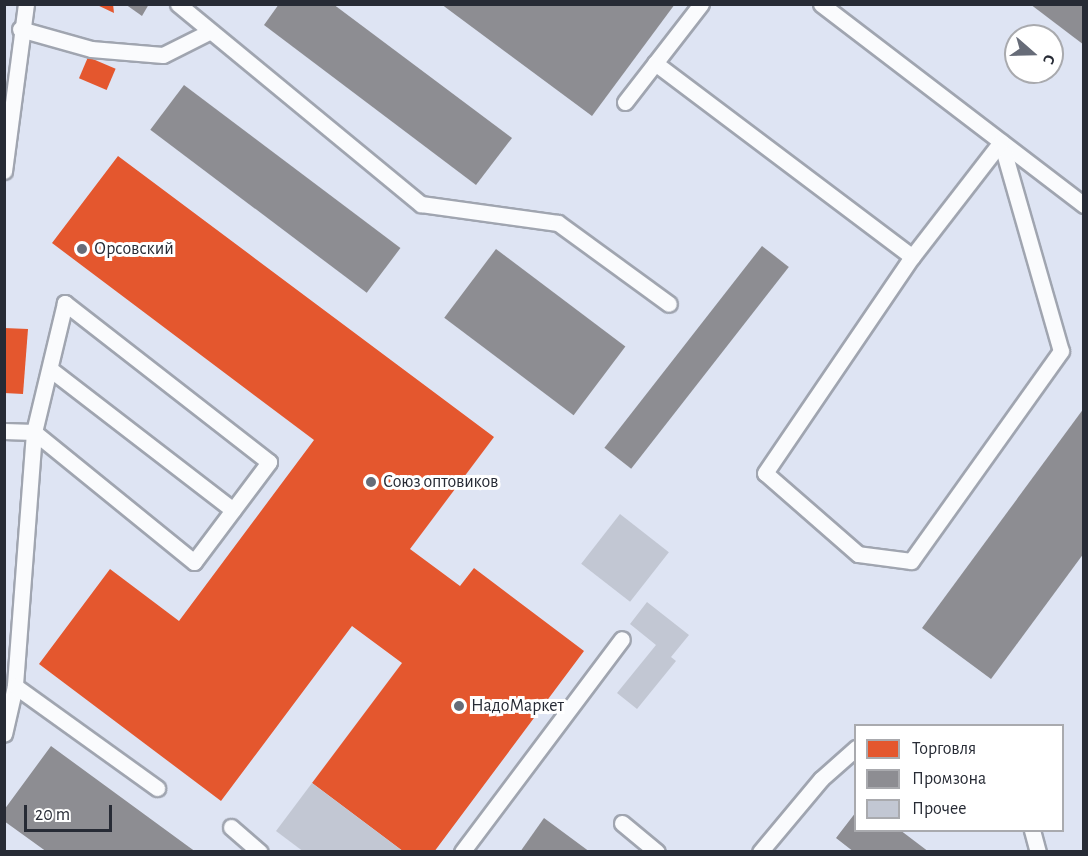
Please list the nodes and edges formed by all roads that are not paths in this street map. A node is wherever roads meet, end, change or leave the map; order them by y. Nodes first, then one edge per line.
1 (26, 4) edge
2 (178, 4) edge
3 (701, 4) edge
4 (822, 4) edge
5 (20, 29) junction
6 (209, 32) junction
7 (655, 63) junction
8 (626, 102) dead end
9 (1001, 142) junction
10 (4, 171) edge
11 (1083, 205) edge
12 (912, 257) junction
13 (669, 304) dead end
14 (50, 369) junction
15 (4, 431) edge
16 (34, 432) junction
17 (233, 510) junction
18 (622, 639) dead end
19 (15, 686) junction
20 (4, 734) edge
21 (854, 749) edge
22 (158, 788) dead end
23 (622, 823) dead end
24 (231, 827) dead end
25 (1032, 832) edge
26 (260, 852) edge
27 (462, 852) edge
28 (657, 852) edge
29 (760, 852) edge
30 (1038, 852) edge

1 - 5 lane
2 - 6 lane
3 - 7 lane
4 - 9 lane
5 - 6 lane
5 - 10 lane
6 - 13 lane
7 - 8 lane
7 - 12 lane
9 - 11 lane
9 - 12 lane
9 - 12 lane
14 - 16 lane
14 - 17 lane
14 - 17 lane
15 - 16 lane
16 - 17 lane
16 - 19 lane
18 - 27 lane
19 - 20 lane
19 - 22 lane
21 - 29 lane
23 - 28 lane
24 - 26 lane
25 - 30 lane

